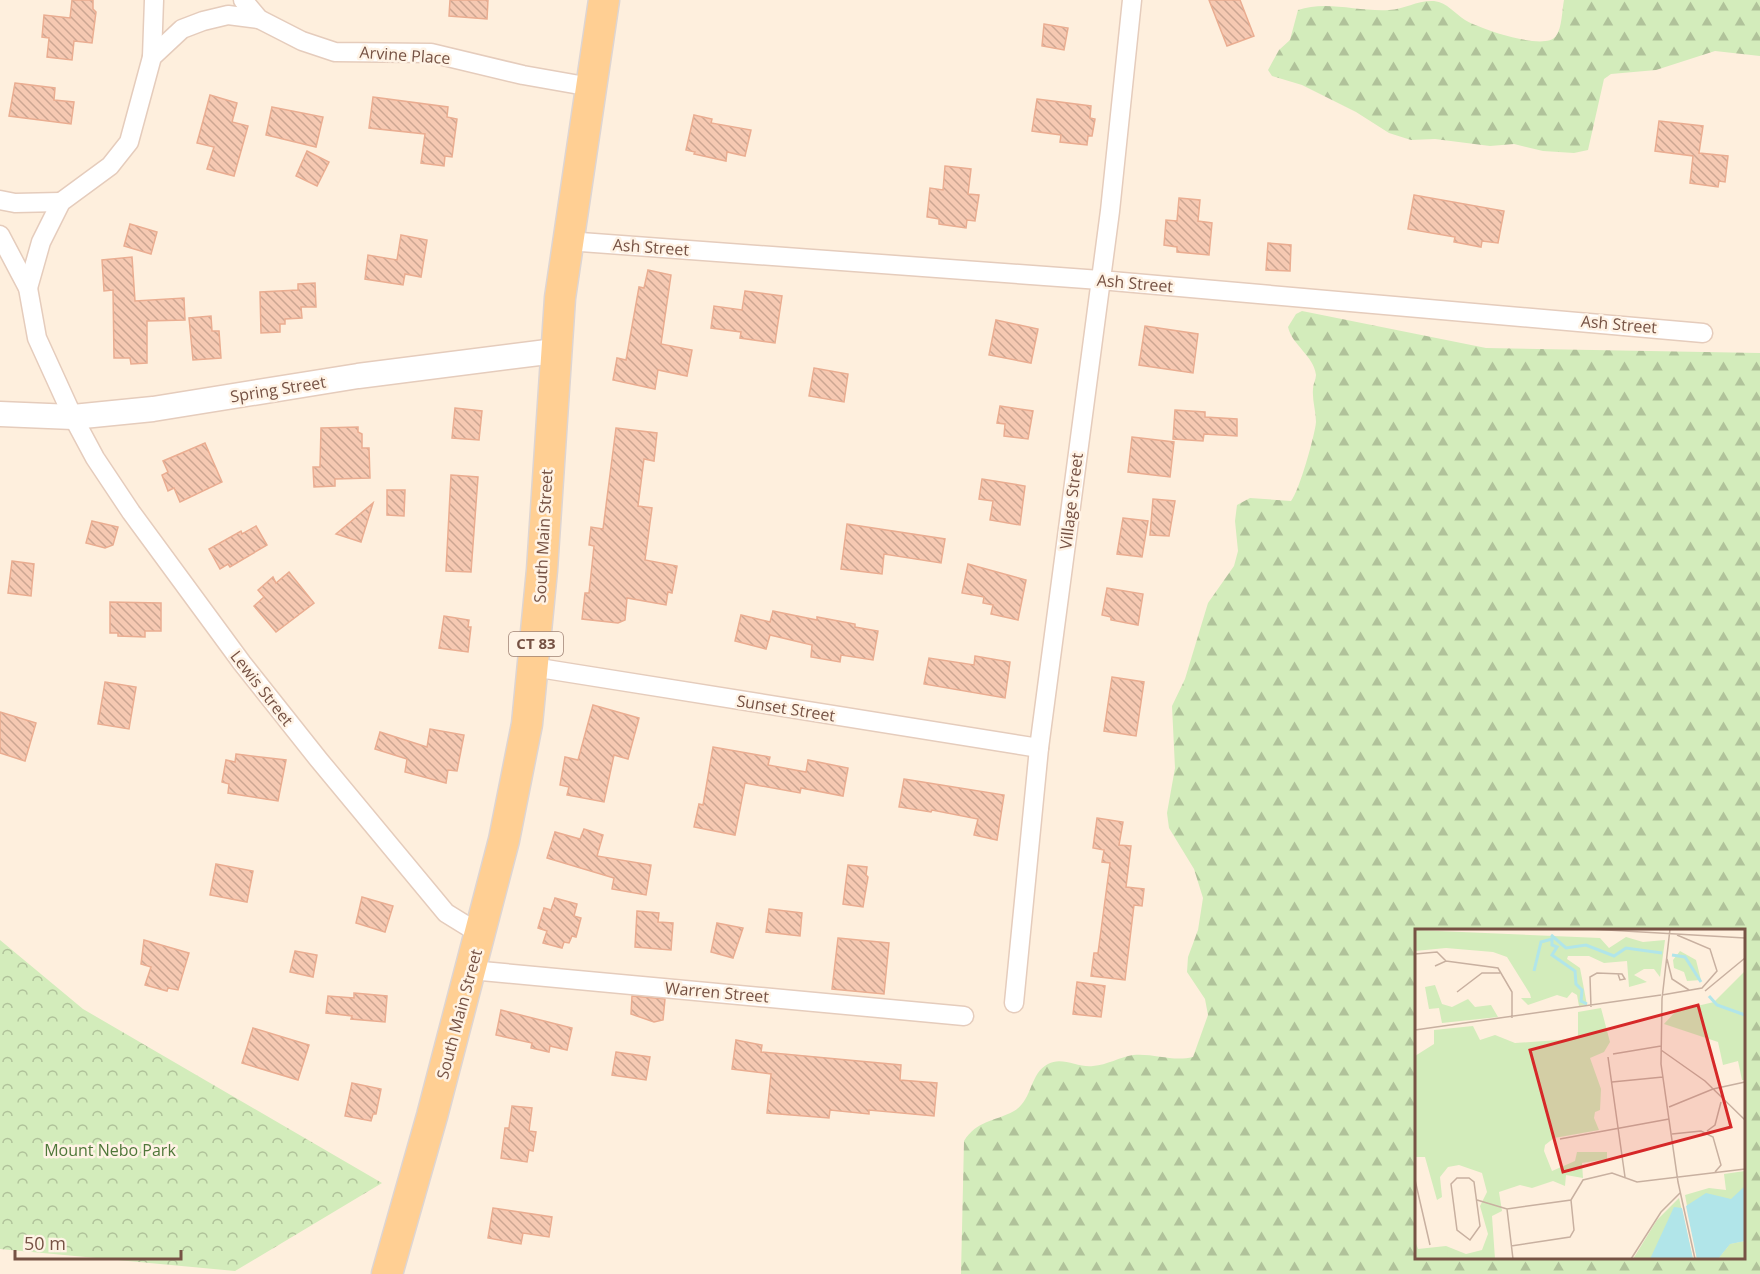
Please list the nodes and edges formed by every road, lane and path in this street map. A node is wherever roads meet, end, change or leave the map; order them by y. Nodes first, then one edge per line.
1 (154, 0) edge
2 (243, 0) edge
3 (604, 0) edge
4 (1132, 0) edge
5 (259, 19) junction
6 (152, 57) junction
7 (591, 87) junction
8 (0, 200) edge
9 (61, 201) junction
10 (0, 235) edge
11 (567, 241) junction
12 (1100, 280) junction
13 (28, 288) junction
14 (1703, 333) dead end
15 (555, 351) junction
16 (0, 414) edge
17 (73, 417) junction
18 (534, 667) junction
19 (1039, 748) junction
20 (480, 934) junction
21 (471, 970) junction
22 (1014, 1003) dead end
23 (964, 1016) dead end
24 (387, 1274) edge

1 - 6 street
2 - 5 street, Arvine Place
3 - 7 main road, South Main Street / CT 83
4 - 12 street, Village Street
5 - 6 street, Arvine Place
5 - 7 street, Arvine Place
6 - 9 street
7 - 11 main road, South Main Street / CT 83
8 - 9 street
9 - 13 street
10 - 13 street
11 - 12 street, Ash Street
11 - 15 main road, South Main Street / CT 83
12 - 14 street, Ash Street
12 - 19 street, Village Street
13 - 17 street, Lewis Street
15 - 17 street, Spring Street
15 - 18 main road, South Main Street / CT 83
16 - 17 street, Spring Street
17 - 20 street, Lewis Street
18 - 19 street, Sunset Street
18 - 20 main road, South Main Street / CT 83
19 - 22 street, Village Street
20 - 21 main road, South Main Street / CT 83
21 - 23 street, Warren Street
21 - 24 main road, South Main Street / CT 83

